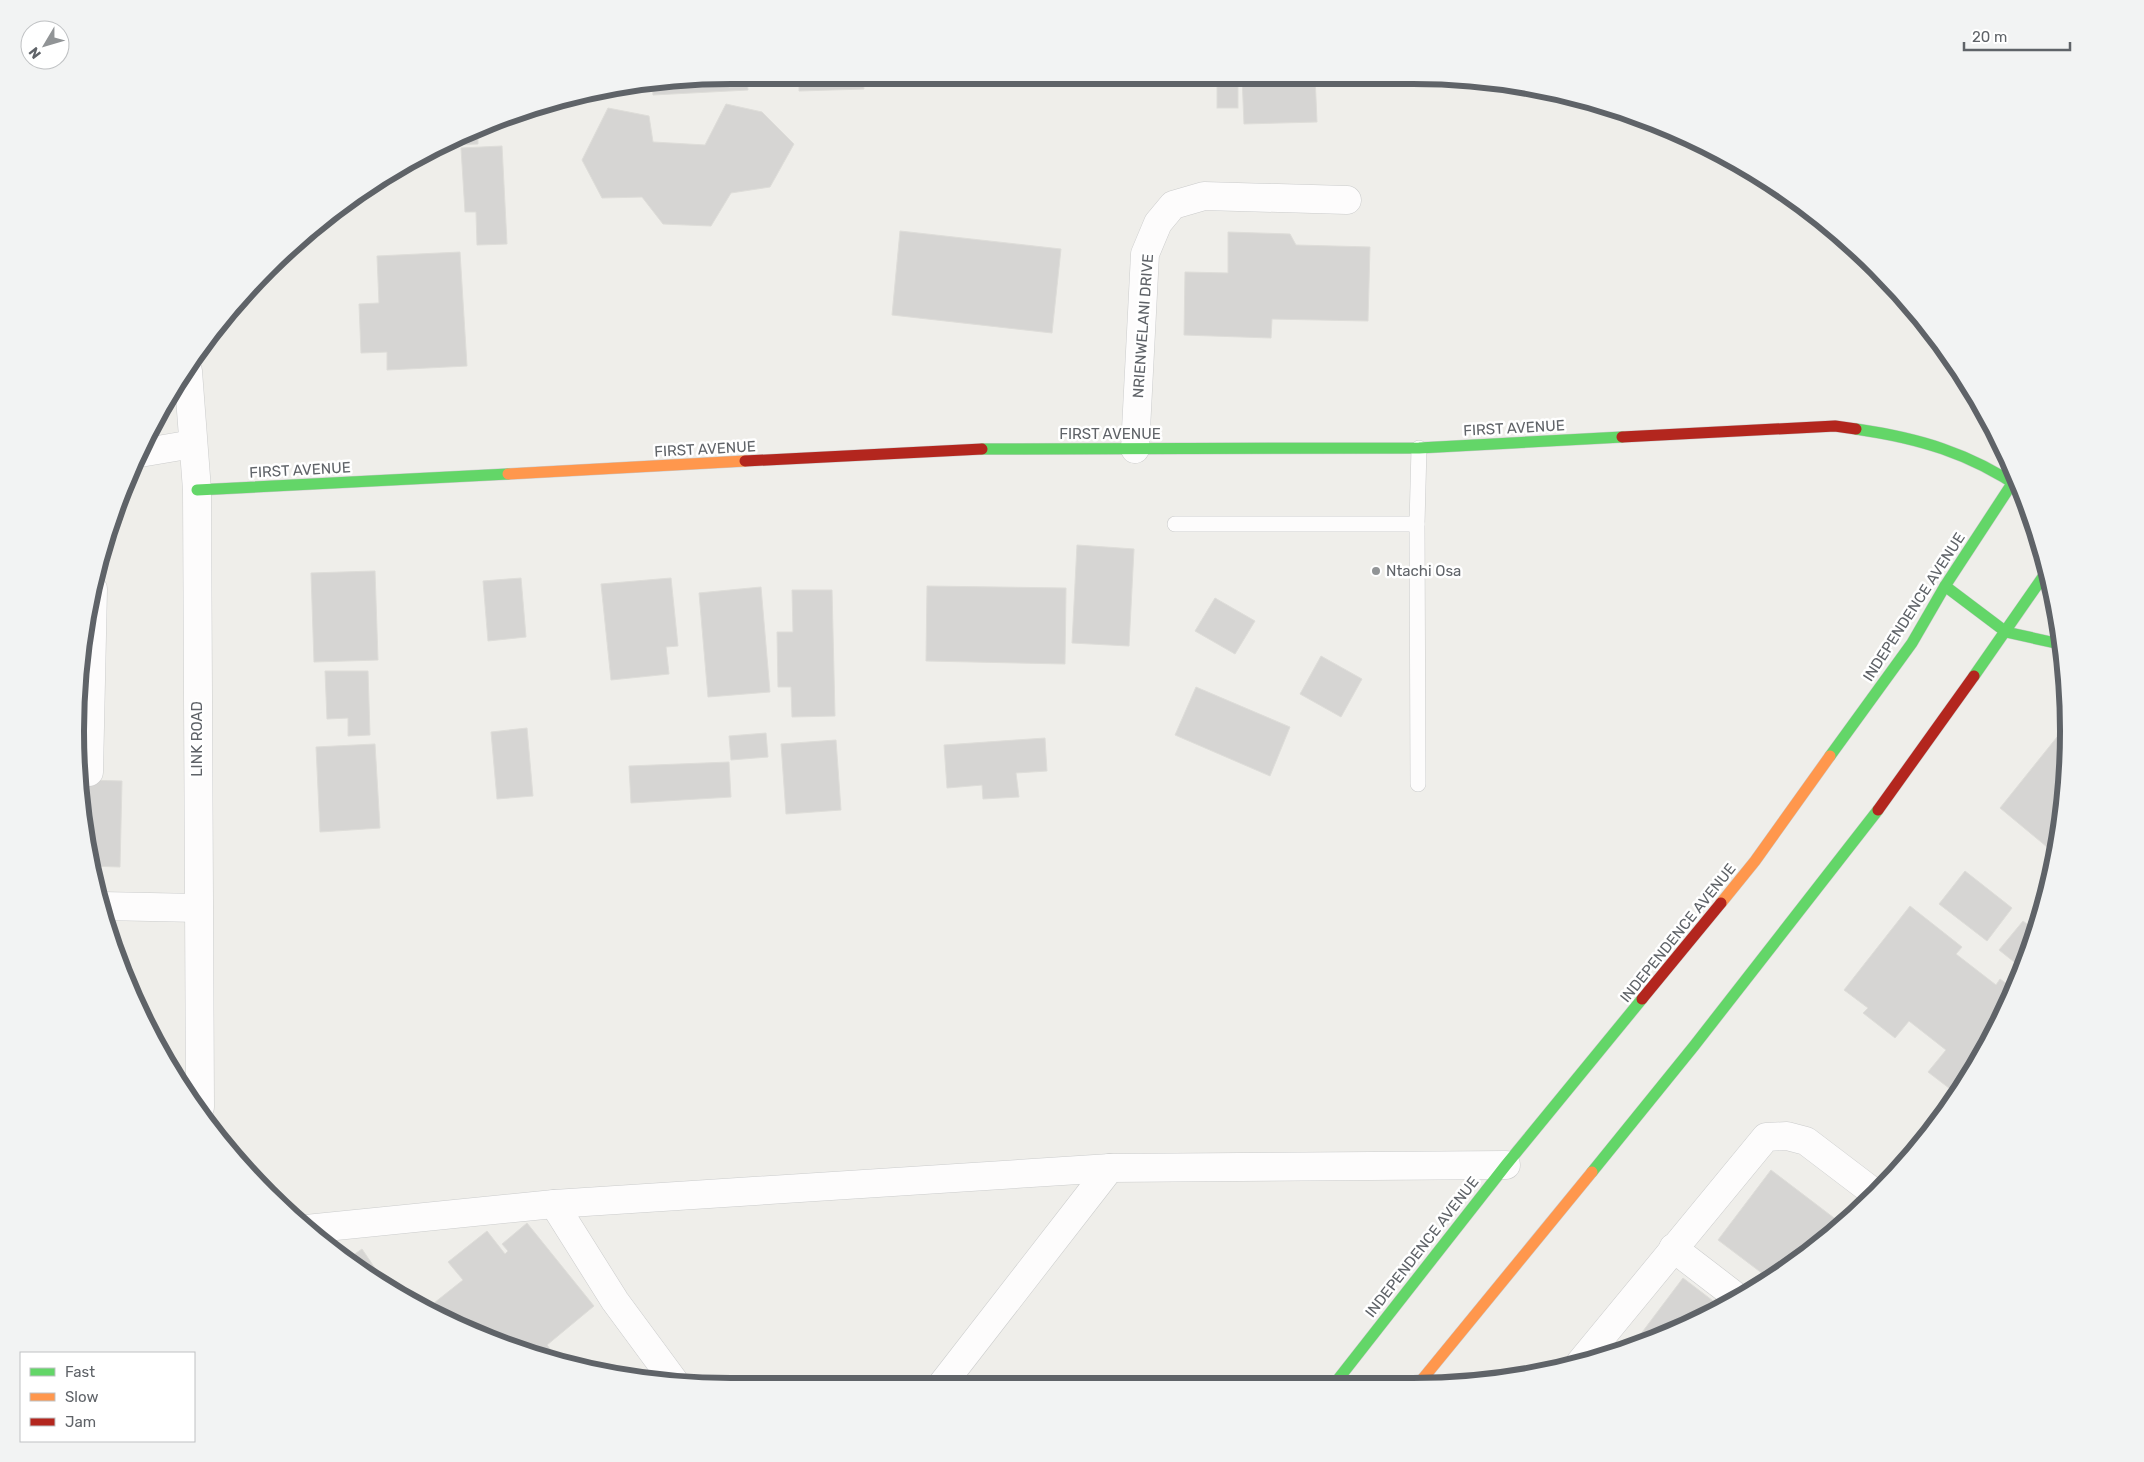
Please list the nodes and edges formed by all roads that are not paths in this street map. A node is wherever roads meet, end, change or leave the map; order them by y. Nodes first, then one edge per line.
1 (1347, 200) dead end
2 (189, 378) edge
3 (194, 444) junction
4 (1419, 448) junction
5 (1135, 449) junction
6 (147, 452) edge
7 (2009, 478) edge
8 (2013, 488) edge
9 (196, 490) junction
10 (1175, 524) dead end
11 (1417, 524) junction
12 (2041, 577) edge
13 (1945, 586) junction
14 (92, 628) edge
15 (2006, 632) junction
16 (2054, 643) edge
17 (89, 772) dead end
18 (1418, 784) dead end
19 (108, 906) edge
20 (198, 908) junction
21 (200, 1100) edge
22 (1506, 1165) junction
23 (1110, 1168) junction
24 (1870, 1190) edge
25 (554, 1204) junction
26 (316, 1227) edge
27 (1673, 1248) junction
28 (1733, 1294) edge
29 (1592, 1353) edge
30 (669, 1375) edge
31 (947, 1378) edge
32 (1339, 1378) edge
33 (1424, 1378) edge

1 - 5 street, NRIENWELANI DRIVE
2 - 3 street, LINK ROAD
3 - 6 street
3 - 9 street, LINK ROAD
4 - 5 main road, FIRST AVENUE
4 - 7 main road, FIRST AVENUE
4 - 11 lane
5 - 9 main road, FIRST AVENUE
8 - 13 main road, INDEPENDENCE AVENUE
9 - 20 street, LINK ROAD
10 - 11 lane
11 - 18 lane
12 - 15 main road
13 - 15 main road
13 - 22 main road, INDEPENDENCE AVENUE
14 - 17 street
15 - 16 main road
15 - 33 main road
19 - 20 street
20 - 21 street, LINK ROAD
22 - 23 street
22 - 32 main road, INDEPENDENCE AVENUE
23 - 25 street
23 - 31 street
24 - 27 street
25 - 26 street
25 - 30 street
27 - 28 street
27 - 29 street

